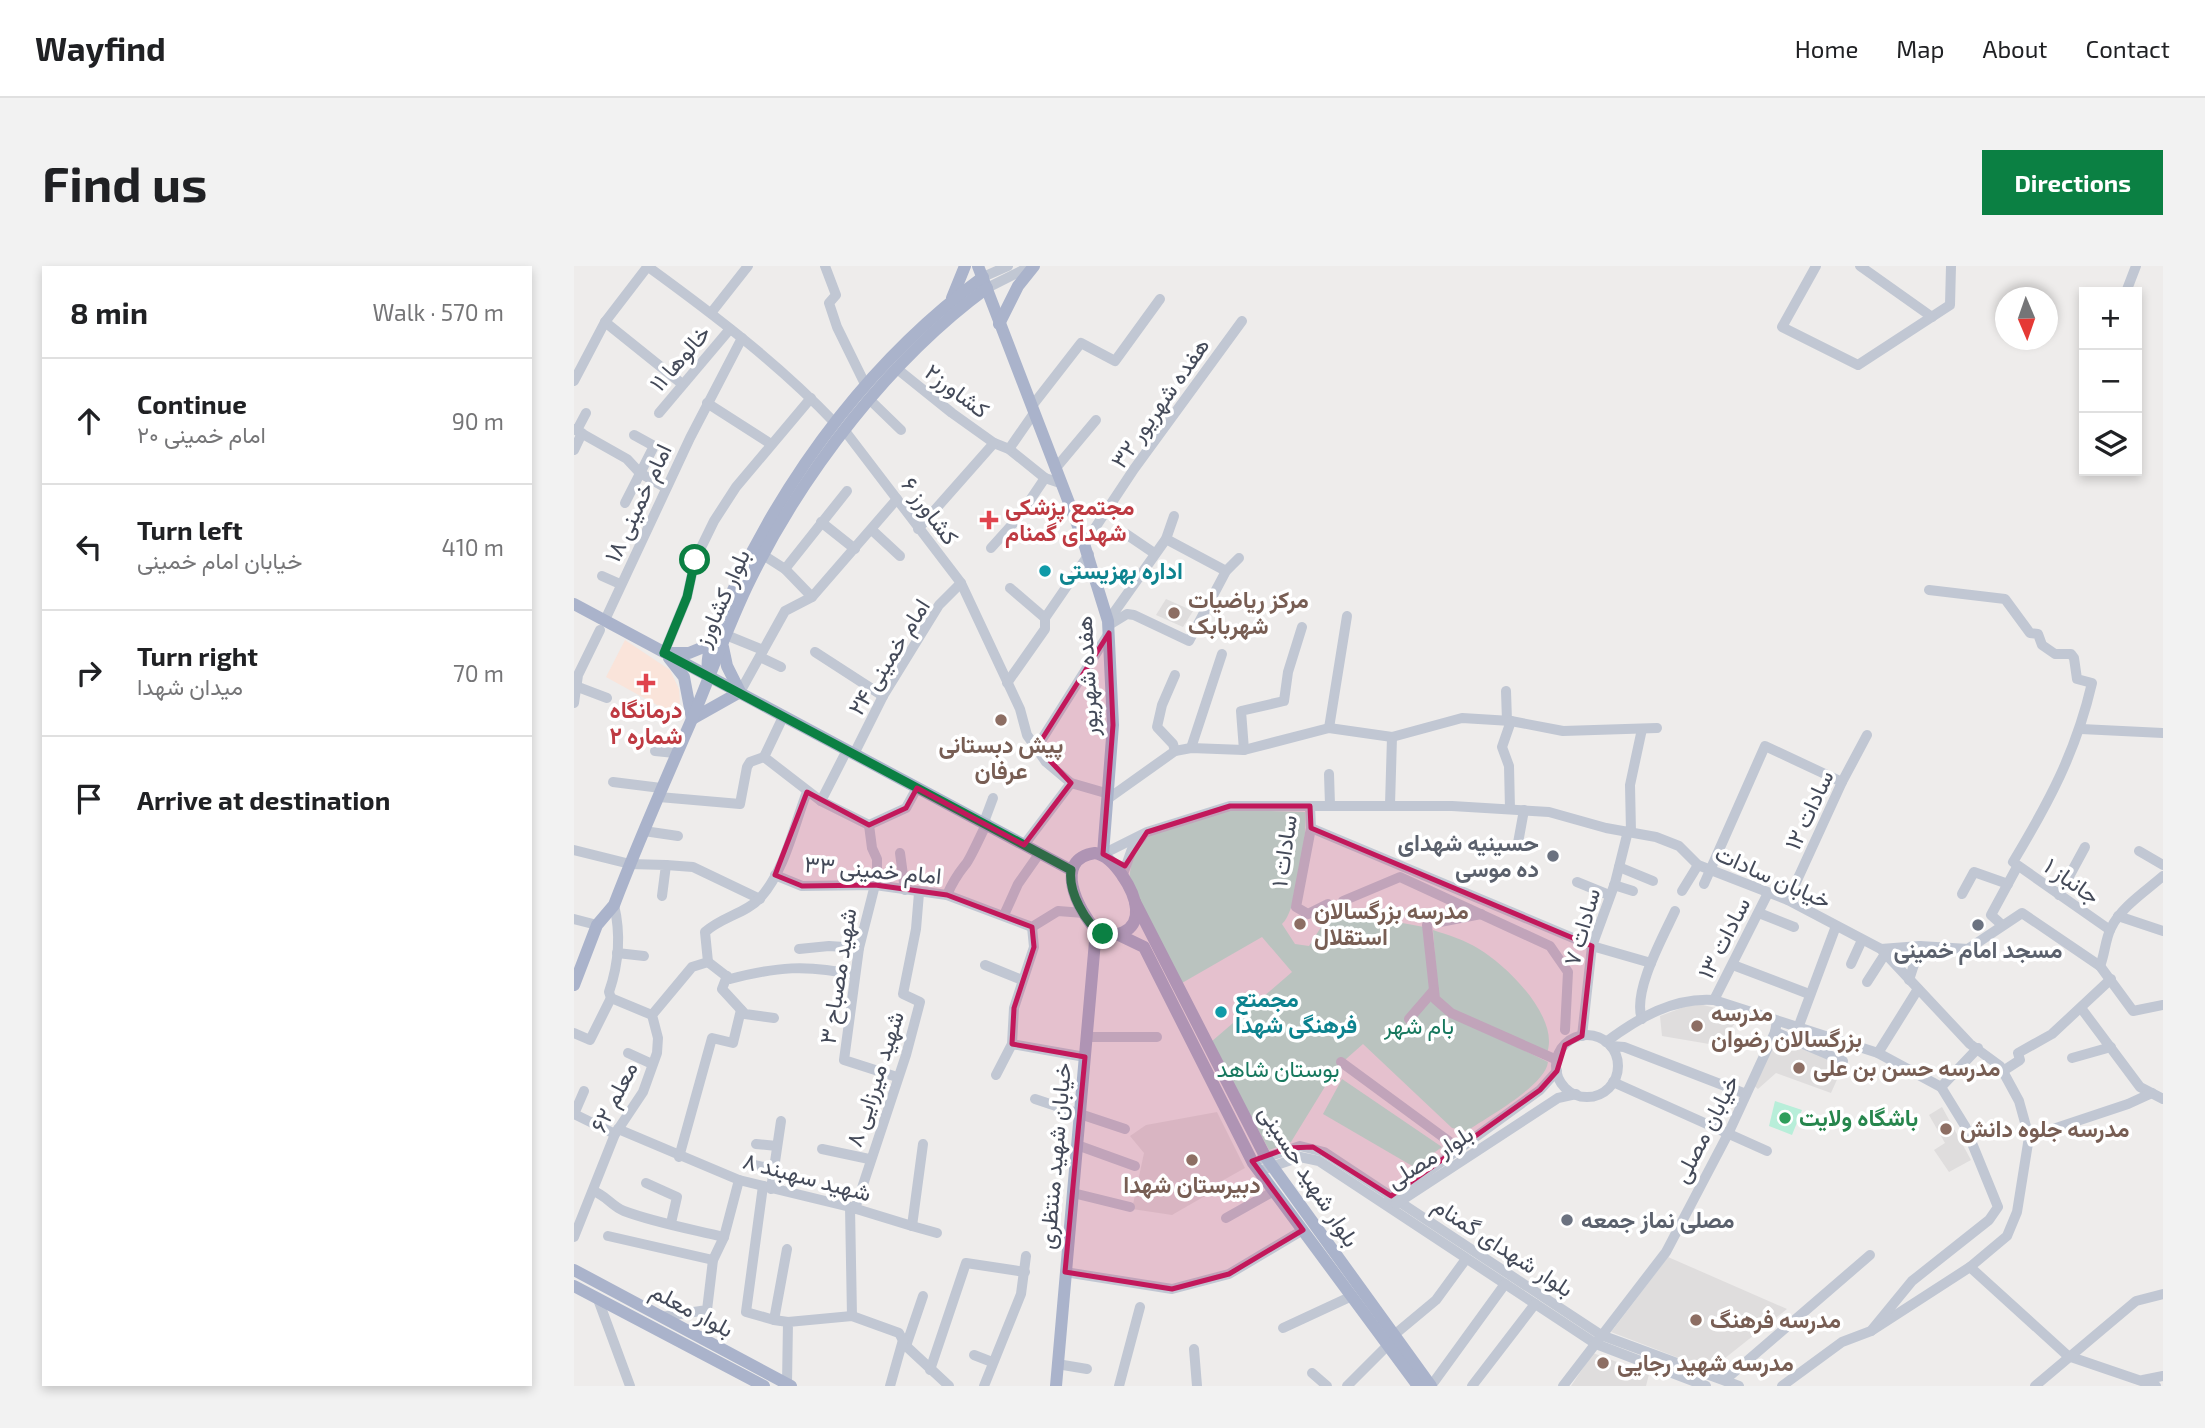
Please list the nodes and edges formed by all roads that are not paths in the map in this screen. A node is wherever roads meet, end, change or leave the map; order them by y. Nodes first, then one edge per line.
1 (648, 266) edge
2 (748, 266) edge
3 (825, 266) edge
4 (965, 266) edge
5 (1008, 266) edge
6 (1032, 266) edge
7 (1816, 266) edge
8 (1860, 266) edge
9 (1951, 266) edge
10 (2136, 266) edge
11 (982, 277) edge
12 (2128, 287) edge
13 (1160, 299) dead end
14 (959, 302) junction
15 (991, 303) junction
16 (711, 313) junction
17 (1933, 317) junction
18 (1242, 321) dead end
19 (605, 322) junction
20 (999, 324) junction
21 (730, 329) junction
22 (742, 338) junction
23 (896, 368) junction
24 (574, 381) edge
25 (681, 383) junction
26 (866, 384) junction
27 (811, 398) junction
28 (870, 400) junction
29 (707, 404) junction
30 (1033, 410) junction
31 (586, 413) dead end
32 (659, 413) dead end
33 (1096, 420) dead end
34 (835, 423) junction
35 (901, 430) dead end
36 (578, 431) edge
37 (845, 431) junction
38 (634, 435) dead end
39 (994, 443) junction
40 (771, 444) junction
41 (1009, 449) junction
42 (574, 450) edge
43 (640, 473) junction
44 (1050, 474) junction
45 (666, 488) junction
46 (847, 491) dead end
47 (897, 499) junction
48 (625, 503) dead end
49 (1174, 516) dead end
50 (821, 522) junction
51 (918, 529) junction
52 (873, 531) junction
53 (1126, 534) dead end
54 (1166, 539) junction
55 (991, 548) dead end
56 (855, 549) junction
57 (1087, 549) junction
58 (1154, 554) junction
59 (762, 555) junction
60 (900, 556) dead end
61 (1239, 558) dead end
62 (785, 569) junction
63 (1226, 571) junction
64 (602, 576) dead end
65 (961, 583) junction
66 (620, 584) junction
67 (1010, 588) dead end
68 (1929, 590) dead end
69 (812, 597) junction
70 (574, 604) edge
71 (1347, 616) dead end
72 (1045, 618) junction
73 (602, 625) junction
74 (1109, 626) junction
75 (1302, 627) dead end
76 (719, 640) junction
77 (815, 652) dead end
78 (664, 653) junction
79 (761, 654) junction
80 (1222, 654) dead end
81 (781, 667) dead end
82 (576, 674) edge
83 (1175, 675) dead end
84 (708, 677) junction
85 (1007, 683) junction
86 (578, 687) junction
87 (1506, 691) dead end
88 (740, 692) junction
89 (883, 696) junction
90 (607, 698) dead end
91 (574, 703) edge
92 (783, 717) junction
93 (692, 719) junction
94 (1509, 721) junction
95 (1329, 728) junction
96 (1657, 728) dead end
97 (1642, 729) junction
98 (2081, 729) junction
99 (2163, 733) edge
100 (1867, 736) dead end
101 (1392, 737) junction
102 (1037, 747) junction
103 (1191, 748) junction
104 (1244, 750) junction
105 (655, 751) dead end
106 (1174, 751) junction
107 (676, 752) junction
108 (850, 752) junction
109 (764, 757) junction
110 (1329, 774) dead end
111 (613, 782) dead end
112 (1842, 782) junction
113 (1071, 783) junction
114 (917, 788) junction
115 (660, 792) junction
116 (807, 792) junction
117 (1109, 796) junction
118 (993, 798) dead end
119 (821, 802) junction
120 (1330, 805) junction
121 (1310, 806) junction
122 (1390, 806) junction
123 (1510, 809) junction
124 (1524, 810) junction
125 (986, 823) junction
126 (869, 825) junction
127 (1311, 828) junction
128 (644, 831) junction
129 (1147, 832) junction
130 (1630, 832) junction
131 (677, 836) dead end
132 (1518, 842) dead end
133 (1024, 845) junction
134 (2085, 847) dead end
135 (574, 850) edge
136 (2139, 852) dead end
137 (900, 853) dead end
138 (1039, 854) junction
139 (1103, 854) junction
140 (630, 864) junction
141 (2015, 864) junction
142 (666, 865) junction
143 (1698, 865) junction
144 (2163, 865) edge
145 (1619, 867) junction
146 (1071, 870) junction
147 (1711, 871) junction
148 (775, 875) junction
149 (2163, 876) edge
150 (1122, 877) junction
151 (1653, 881) dead end
152 (1577, 882) dead end
153 (1704, 884) dead end
154 (2007, 884) junction
155 (875, 885) junction
156 (1614, 885) junction
157 (905, 890) junction
158 (1633, 891) dead end
159 (1682, 891) dead end
160 (919, 893) junction
161 (1768, 893) junction
162 (1962, 894) dead end
163 (662, 895) dead end
164 (947, 895) junction
165 (1609, 895) junction
166 (2059, 895) junction
167 (760, 899) junction
168 (1788, 900) junction
169 (1343, 901) dead end
170 (1135, 902) junction
171 (1328, 904) dead end
172 (614, 905) junction
173 (1675, 911) dead end
174 (1084, 913) junction
175 (1759, 913) junction
176 (1480, 914) junction
177 (1004, 915) junction
178 (2118, 916) junction
179 (574, 919) edge
180 (1440, 922) dead end
181 (2001, 924) junction
182 (597, 925) junction
183 (1427, 925) dead end
184 (1836, 926) junction
185 (1032, 927) junction
186 (1794, 927) dead end
187 (1096, 930) junction
188 (2110, 930) junction
189 (2163, 931) edge
190 (1119, 934) junction
191 (1156, 940) junction
192 (1862, 940) junction
193 (1592, 946) junction
194 (1920, 946) junction
195 (1143, 947) junction
196 (859, 948) junction
197 (799, 949) dead end
198 (1883, 952) junction
199 (617, 953) junction
200 (644, 956) dead end
201 (708, 962) junction
202 (1651, 963) junction
203 (1851, 964) dead end
204 (985, 965) dead end
205 (1733, 965) junction
206 (2100, 966) junction
207 (855, 975) junction
208 (727, 976) junction
209 (2111, 979) junction
210 (1021, 980) junction
211 (1909, 980) junction
212 (1867, 982) dead end
213 (574, 985) edge
214 (1917, 989) junction
215 (1434, 990) junction
216 (1809, 994) junction
217 (611, 998) junction
218 (1714, 1000) junction
219 (2163, 1005) edge
220 (2081, 1008) junction
221 (741, 1010) junction
222 (652, 1015) junction
223 (774, 1018) dead end
224 (1642, 1019) junction
225 (1409, 1020) dead end
226 (1776, 1027) junction
227 (1798, 1027) junction
228 (1564, 1030) dead end
229 (574, 1033) edge
230 (1582, 1036) junction
231 (1087, 1037) junction
232 (1157, 1037) dead end
233 (1012, 1044) junction
234 (1608, 1044) junction
235 (2111, 1047) junction
236 (1978, 1048) junction
237 (628, 1053) dead end
238 (1878, 1053) junction
239 (1085, 1058) junction
240 (2072, 1058) dead end
241 (1843, 1061) dead end
242 (1341, 1062) dead end
243 (652, 1064) junction
244 (1557, 1065) junction
245 (2003, 1071) junction
246 (996, 1075) dead end
247 (897, 1077) junction
248 (1613, 1082) junction
249 (1941, 1087) junction
250 (584, 1091) dead end
251 (2152, 1093) junction
252 (1576, 1094) junction
253 (1746, 1094) junction
254 (1035, 1099) dead end
255 (2163, 1099) edge
256 (1080, 1112) junction
257 (574, 1114) edge
258 (780, 1121) dead end
259 (1125, 1129) dead end
260 (616, 1131) junction
261 (1730, 1132) junction
262 (2029, 1137) junction
263 (757, 1144) dead end
264 (923, 1144) dead end
265 (1077, 1145) junction
266 (777, 1146) junction
267 (1458, 1148) junction
268 (822, 1149) dead end
269 (1767, 1151) dead end
270 (679, 1157) junction
271 (869, 1159) junction
272 (1268, 1160) junction
273 (754, 1165) dead end
274 (1135, 1166) dead end
275 (1256, 1167) junction
276 (774, 1168) junction
277 (739, 1180) junction
278 (646, 1183) dead end
279 (767, 1188) junction
280 (593, 1191) junction
281 (1274, 1191) junction
282 (1073, 1193) junction
283 (1391, 1196) junction
284 (1401, 1203) junction
285 (1385, 1205) junction
286 (1130, 1207) dead end
287 (853, 1208) junction
288 (1226, 1218) dead end
289 (671, 1223) junction
290 (912, 1226) junction
291 (1304, 1230) junction
292 (936, 1233) dead end
293 (608, 1236) dead end
294 (574, 1237) edge
295 (724, 1237) junction
296 (787, 1249) dead end
297 (1870, 1255) dead end
298 (1026, 1256) dead end
299 (1466, 1259) junction
300 (713, 1260) junction
301 (1970, 1267) junction
302 (574, 1270) edge
303 (1025, 1272) junction
304 (1065, 1272) junction
305 (1505, 1284) junction
306 (574, 1286) edge
307 (2163, 1294) edge
308 (923, 1296) dead end
309 (1352, 1296) junction
310 (599, 1302) junction
311 (1535, 1304) junction
312 (1140, 1307) dead end
313 (852, 1316) junction
314 (661, 1317) junction
315 (774, 1320) junction
316 (788, 1322) junction
317 (1283, 1328) dead end
318 (1871, 1331) junction
319 (1391, 1340) junction
320 (1599, 1340) junction
321 (905, 1343) junction
322 (1194, 1349) dead end
323 (974, 1355) dead end
324 (2068, 1356) junction
325 (992, 1362) junction
326 (1057, 1364) junction
327 (1087, 1369) dead end
328 (930, 1370) junction
329 (1312, 1373) dead end
330 (2163, 1376) edge
331 (2142, 1380) junction
332 (1725, 1381) junction
333 (789, 1385) edge
334 (630, 1386) edge
335 (762, 1386) edge
336 (890, 1386) edge
337 (949, 1386) edge
338 (984, 1386) edge
339 (1056, 1386) edge
340 (1119, 1386) edge
341 (1197, 1386) edge
342 (1326, 1386) edge
343 (1347, 1386) edge
344 (1418, 1386) edge
345 (1431, 1386) edge
346 (1472, 1386) edge
347 (1563, 1386) edge
348 (1706, 1386) edge
349 (1739, 1386) edge
350 (1782, 1386) edge
351 (2035, 1386) edge
352 (2157, 1386) edge

1 - 16 street
1 - 19 street
2 - 16 street
3 - 26 street
4 - 14 main road
5 - 11 street
6 - 11 street
6 - 20 main road
7 - 17 street
8 - 17 street
9 - 17 street
10 - 12 street
11 - 14 main road, بلوار کشاورز
11 - 15 main road, هفده شهریور
13 - 30 street
14 - 15 main road
14 - 23 main road, بلوار کشاورز
14 - 26 main road, بلوار کشاورز
15 - 20 main road, هفده شهریور
16 - 21 street
18 - 57 street, هفده شهریور ۳۲
19 - 24 street
19 - 25 street
20 - 30 main road, هفده شهریور
21 - 22 street
21 - 25 street, خالوها ۱۱
22 - 27 street
22 - 29 street, امام خمینی ۱۸
23 - 28 main road, بلوار کشاورز
23 - 39 street, کشاورز۲
25 - 32 street, خالوها ۱۱
26 - 34 main road, بلوار کشاورز
27 - 34 street
27 - 40 street
28 - 35 street
28 - 37 main road, بلوار کشاورز
29 - 40 street
29 - 45 street, امام خمینی ۱۸
30 - 41 street
30 - 44 main road, هفده شهریور
31 - 36 street
33 - 44 street
34 - 76 main road, بلوار کشاورز
36 - 42 street
36 - 43 street
37 - 47 street, کشاورز ۶
37 - 59 main road, بلوار کشاورز
38 - 43 street
39 - 41 street, کشاورز۲
39 - 51 street
40 - 78 street
41 - 44 street, کشاورز۲
43 - 45 street
43 - 48 street
44 - 55 street
44 - 57 main road, هفده شهریور
45 - 66 street, امام خمینی ۱۸
46 - 50 street
47 - 51 street, کشاورز ۶
47 - 52 street
49 - 54 street
50 - 56 street
50 - 62 street
51 - 65 street, کشاورز ۶
52 - 56 street
52 - 60 street
53 - 58 street
54 - 58 street
54 - 63 street
56 - 69 street
57 - 72 street, هفده شهریور ۳۲
57 - 74 main road, هفده شهریور
58 - 74 street
59 - 62 street
59 - 76 main road, بلوار کشاورز
61 - 63 street
62 - 69 street
63 - 74 street
64 - 66 street
65 - 85 street, کشاورز ۶
65 - 89 street, امام خمینی ۲۴
66 - 73 street, امام خمینی ۱۸
67 - 72 street
68 - 98 street
69 - 79 street
70 - 73 main road
71 - 95 street
72 - 85 street, هفده شهریور ۳۲
73 - 78 main road
73 - 82 street, امام خمینی ۱۸
74 - 102 street
74 - 117 main road, هفده شهریور
75 - 104 street
76 - 78 main road
76 - 79 street
76 - 84 main road, بلوار کشاورز
76 - 88 main road
77 - 89 street
78 - 84 main road
78 - 93 main road
79 - 81 street
79 - 88 street
80 - 103 street
82 - 86 street
83 - 106 street
84 - 88 main road
84 - 93 main road, بلوار کشاورز
85 - 102 street, کشاورز ۶
86 - 90 street
86 - 91 street
87 - 94 street
88 - 92 main road
88 - 93 main road
89 - 108 street, امام خمینی ۲۴
92 - 108 main road
92 - 109 street
93 - 107 main road, بلوار کشاورز
94 - 97 street
94 - 101 street
94 - 123 street
95 - 101 street
95 - 104 street
96 - 97 street
97 - 130 street, سادات ۷
98 - 99 street
98 - 141 street
100 - 112 street, سادات ۱۲
101 - 122 street
102 - 113 street, کشاورز ۶
103 - 104 street
103 - 106 street
105 - 107 street
106 - 117 street
107 - 115 main road, بلوار کشاورز
108 - 114 main road
108 - 119 street, امام خمینی ۲۴
109 - 115 street
109 - 116 street
110 - 120 street
111 - 115 street
112 - 147 street
112 - 168 street, سادات ۱۲
113 - 117 street
113 - 133 street
114 - 125 main road
114 - 126 street
115 - 128 main road, بلوار کشاورز
116 - 119 street
116 - 148 street
117 - 139 main road, هفده شهریور
118 - 125 street
119 - 126 street
120 - 121 street, خیابان سادات
120 - 122 street, خیابان سادات
121 - 127 street, سادات ۱
121 - 129 street, خیابان سادات
122 - 123 street, خیابان سادات
123 - 124 street, خیابان سادات
124 - 130 street, خیابان سادات
124 - 132 street
125 - 133 main road
125 - 164 street
126 - 155 street, شهید مصباح ۳
127 - 171 street, سادات ۱
127 - 193 street
128 - 131 street
128 - 140 main road, بلوار کشاورز
129 - 139 street, خیابان سادات
129 - 150 street
130 - 143 street, خیابان سادات
130 - 145 street, سادات ۷
133 - 138 main road
134 - 166 street
135 - 140 street
136 - 144 street
137 - 157 street
138 - 146 main road
138 - 177 street
139 - 146 main road
139 - 150 main road
140 - 142 street
140 - 172 main road, بلوار کشاورز
141 - 154 street
141 - 166 street, جانباز ۱
142 - 163 street
142 - 167 street
143 - 147 street, خیابان سادات
143 - 159 street
145 - 151 street
145 - 156 street, سادات ۷
146 - 174 main road
147 - 153 street
147 - 161 street, خیابان سادات
148 - 155 street, امام خمینی ۳۳
148 - 167 street
149 - 178 street
150 - 170 main road
152 - 165 street
154 - 162 street
154 - 181 street
155 - 157 street, امام خمینی ۳۳
155 - 196 street, شهید مصباح ۳
156 - 158 street
156 - 165 street, سادات ۷
157 - 160 street, امام خمینی ۳۳
160 - 164 street, امام خمینی ۳۳
160 - 247 street, شهید میرزایی ۸
161 - 168 street, خیابان سادات
161 - 175 street, سادات ۱۳
164 - 177 street, امام خمینی ۳۳
165 - 193 street, سادات ۷
166 - 188 street, جانباز ۱
167 - 201 street
168 - 184 street, خیابان سادات
169 - 176 street
170 - 190 main road
170 - 191 main road, بلوار شهید حسینی
172 - 182 main road, بلوار کشاورز
172 - 199 street
173 - 202 street
174 - 185 street
174 - 187 main road
175 - 186 street
175 - 205 street, سادات ۱۳
176 - 180 street
176 - 228 street
177 - 185 street, امام خمینی ۳۳
178 - 188 street
178 - 189 street
179 - 182 street
181 - 194 street
181 - 206 street
182 - 213 main road, بلوار کشاورز
183 - 215 street
184 - 192 street, خیابان سادات
184 - 216 street
185 - 210 street
187 - 190 main road
187 - 231 main road, خیابان شهید منتظری
188 - 206 street
190 - 195 main road
191 - 195 main road
191 - 272 main road, بلوار شهید حسینی
192 - 198 street, خیابان سادات
192 - 203 street
193 - 202 street
193 - 230 street, سادات ۷
194 - 198 street
194 - 211 street
195 - 275 main road, بلوار شهید حسینی
196 - 197 street
196 - 207 street, شهید مصباح ۳
198 - 211 street, خیابان سادات
198 - 212 street
199 - 200 street
199 - 217 street
201 - 208 street
201 - 222 street
202 - 224 street
204 - 210 street
205 - 216 street
205 - 218 street, سادات ۱۳
206 - 209 street
207 - 208 street
207 - 247 street, شهید مصباح ۳
208 - 221 street
209 - 219 street
209 - 220 street
210 - 233 street
211 - 214 street, خیابان سادات
214 - 236 street, خیابان سادات
214 - 238 street
215 - 225 street
215 - 244 street
216 - 227 street
217 - 222 street
217 - 229 street
218 - 224 street
218 - 226 street
220 - 235 street
220 - 245 street
221 - 223 street
221 - 270 street
222 - 243 street, معلم ۶۲
224 - 234 street
226 - 227 street
226 - 241 street
226 - 253 street, خیابان مصلی
227 - 238 street
230 - 234 street
230 - 244 street
231 - 232 street
231 - 239 main road, خیابان شهید منتظری
233 - 239 street
233 - 246 street
234 - 248 street
234 - 253 street
235 - 240 street
235 - 251 street
236 - 245 street, خیابان سادات
236 - 249 street
237 - 243 street
238 - 249 street
239 - 256 main road, خیابان شهید منتظری
242 - 267 street
243 - 260 street, معلم ۶۲
244 - 252 street
244 - 267 street, بلوار مصلی
245 - 262 street, خیابان سادات
247 - 271 street, شهید میرزایی ۸
248 - 252 street
248 - 261 street
249 - 318 street
250 - 257 street
251 - 255 street
251 - 262 street
252 - 284 street, بلوار مصلی
253 - 261 street, خیابان مصلی
254 - 256 street
256 - 259 street
256 - 265 main road, خیابان شهید منتظری
257 - 260 street, شهید سهبند ۸
258 - 266 street
260 - 270 street, شهید سهبند ۸
260 - 280 street, معلم ۶۲
261 - 269 street
261 - 320 street, خیابان مصلی
262 - 301 street, خیابان سادات
263 - 266 street
264 - 290 street
265 - 274 street
265 - 282 main road, خیابان شهید منتظری
266 - 276 street
267 - 283 street, بلوار مصلی
268 - 271 street
270 - 277 street, شهید سهبند ۸
271 - 287 street, شهید میرزایی ۸
272 - 275 street, بلوار شهدای گمنام
272 - 283 street, بلوار شهدای گمنام
272 - 285 street, بلوار شهدای گمنام
272 - 319 main road, بلوار شهید حسینی
273 - 276 street
275 - 281 main road, بلوار شهید حسینی
276 - 279 street
277 - 279 street, شهید سهبند ۸
277 - 295 street
278 - 289 street
279 - 287 street, شهید سهبند ۸
279 - 315 street
280 - 289 street
280 - 294 street, معلم ۶۲
281 - 288 street
281 - 291 main road, بلوار شهید حسینی
282 - 286 street
282 - 304 main road, خیابان شهید منتظری
283 - 284 street, بلوار شهدای گمنام
283 - 285 street, بلوار مصلی
284 - 285 street, بلوار مصلی
284 - 320 street, بلوار شهدای گمنام
285 - 299 street, بلوار شهدای گمنام
287 - 290 street, شهید سهبند ۸
287 - 313 street, شهید میرزایی ۸
289 - 295 street
290 - 292 street, شهید سهبند ۸
291 - 304 street
291 - 309 main road, بلوار شهید حسینی
293 - 300 street
295 - 300 street
296 - 315 street
297 - 332 street
298 - 303 street
299 - 305 street, بلوار شهدای گمنام
299 - 319 street
300 - 314 street
301 - 318 street, خیابان سادات
301 - 324 street
302 - 314 main road, بلوار معلم
303 - 325 street
303 - 328 street
304 - 326 main road, خیابان شهید منتظری
305 - 311 street, بلوار شهدای گمنام
305 - 345 street
306 - 310 main road, بلوار معلم
307 - 324 street
308 - 321 street
309 - 317 street
309 - 319 main road, بلوار شهید حسینی
310 - 334 street
310 - 335 main road, بلوار معلم
311 - 320 street, بلوار شهدای گمنام
311 - 346 street
312 - 340 street
313 - 316 street
313 - 321 street
314 - 333 main road, بلوار معلم
315 - 316 street
316 - 333 street
318 - 350 street, خیابان سادات
319 - 343 street
319 - 344 main road, بلوار شهید حسینی
319 - 345 main road, بلوار شهید حسینی
320 - 332 street, بلوار شهدای گمنام
320 - 347 street, خیابان مصلی
320 - 348 street, بلوار شهدای گمنام
321 - 328 street
321 - 336 street
322 - 341 street
323 - 325 street
324 - 331 street
324 - 351 street
325 - 338 street
326 - 327 street
326 - 339 main road, خیابان شهید منتظری
328 - 337 street
329 - 342 street
330 - 331 street
331 - 352 street
332 - 349 street, بلوار شهدای گمنام

